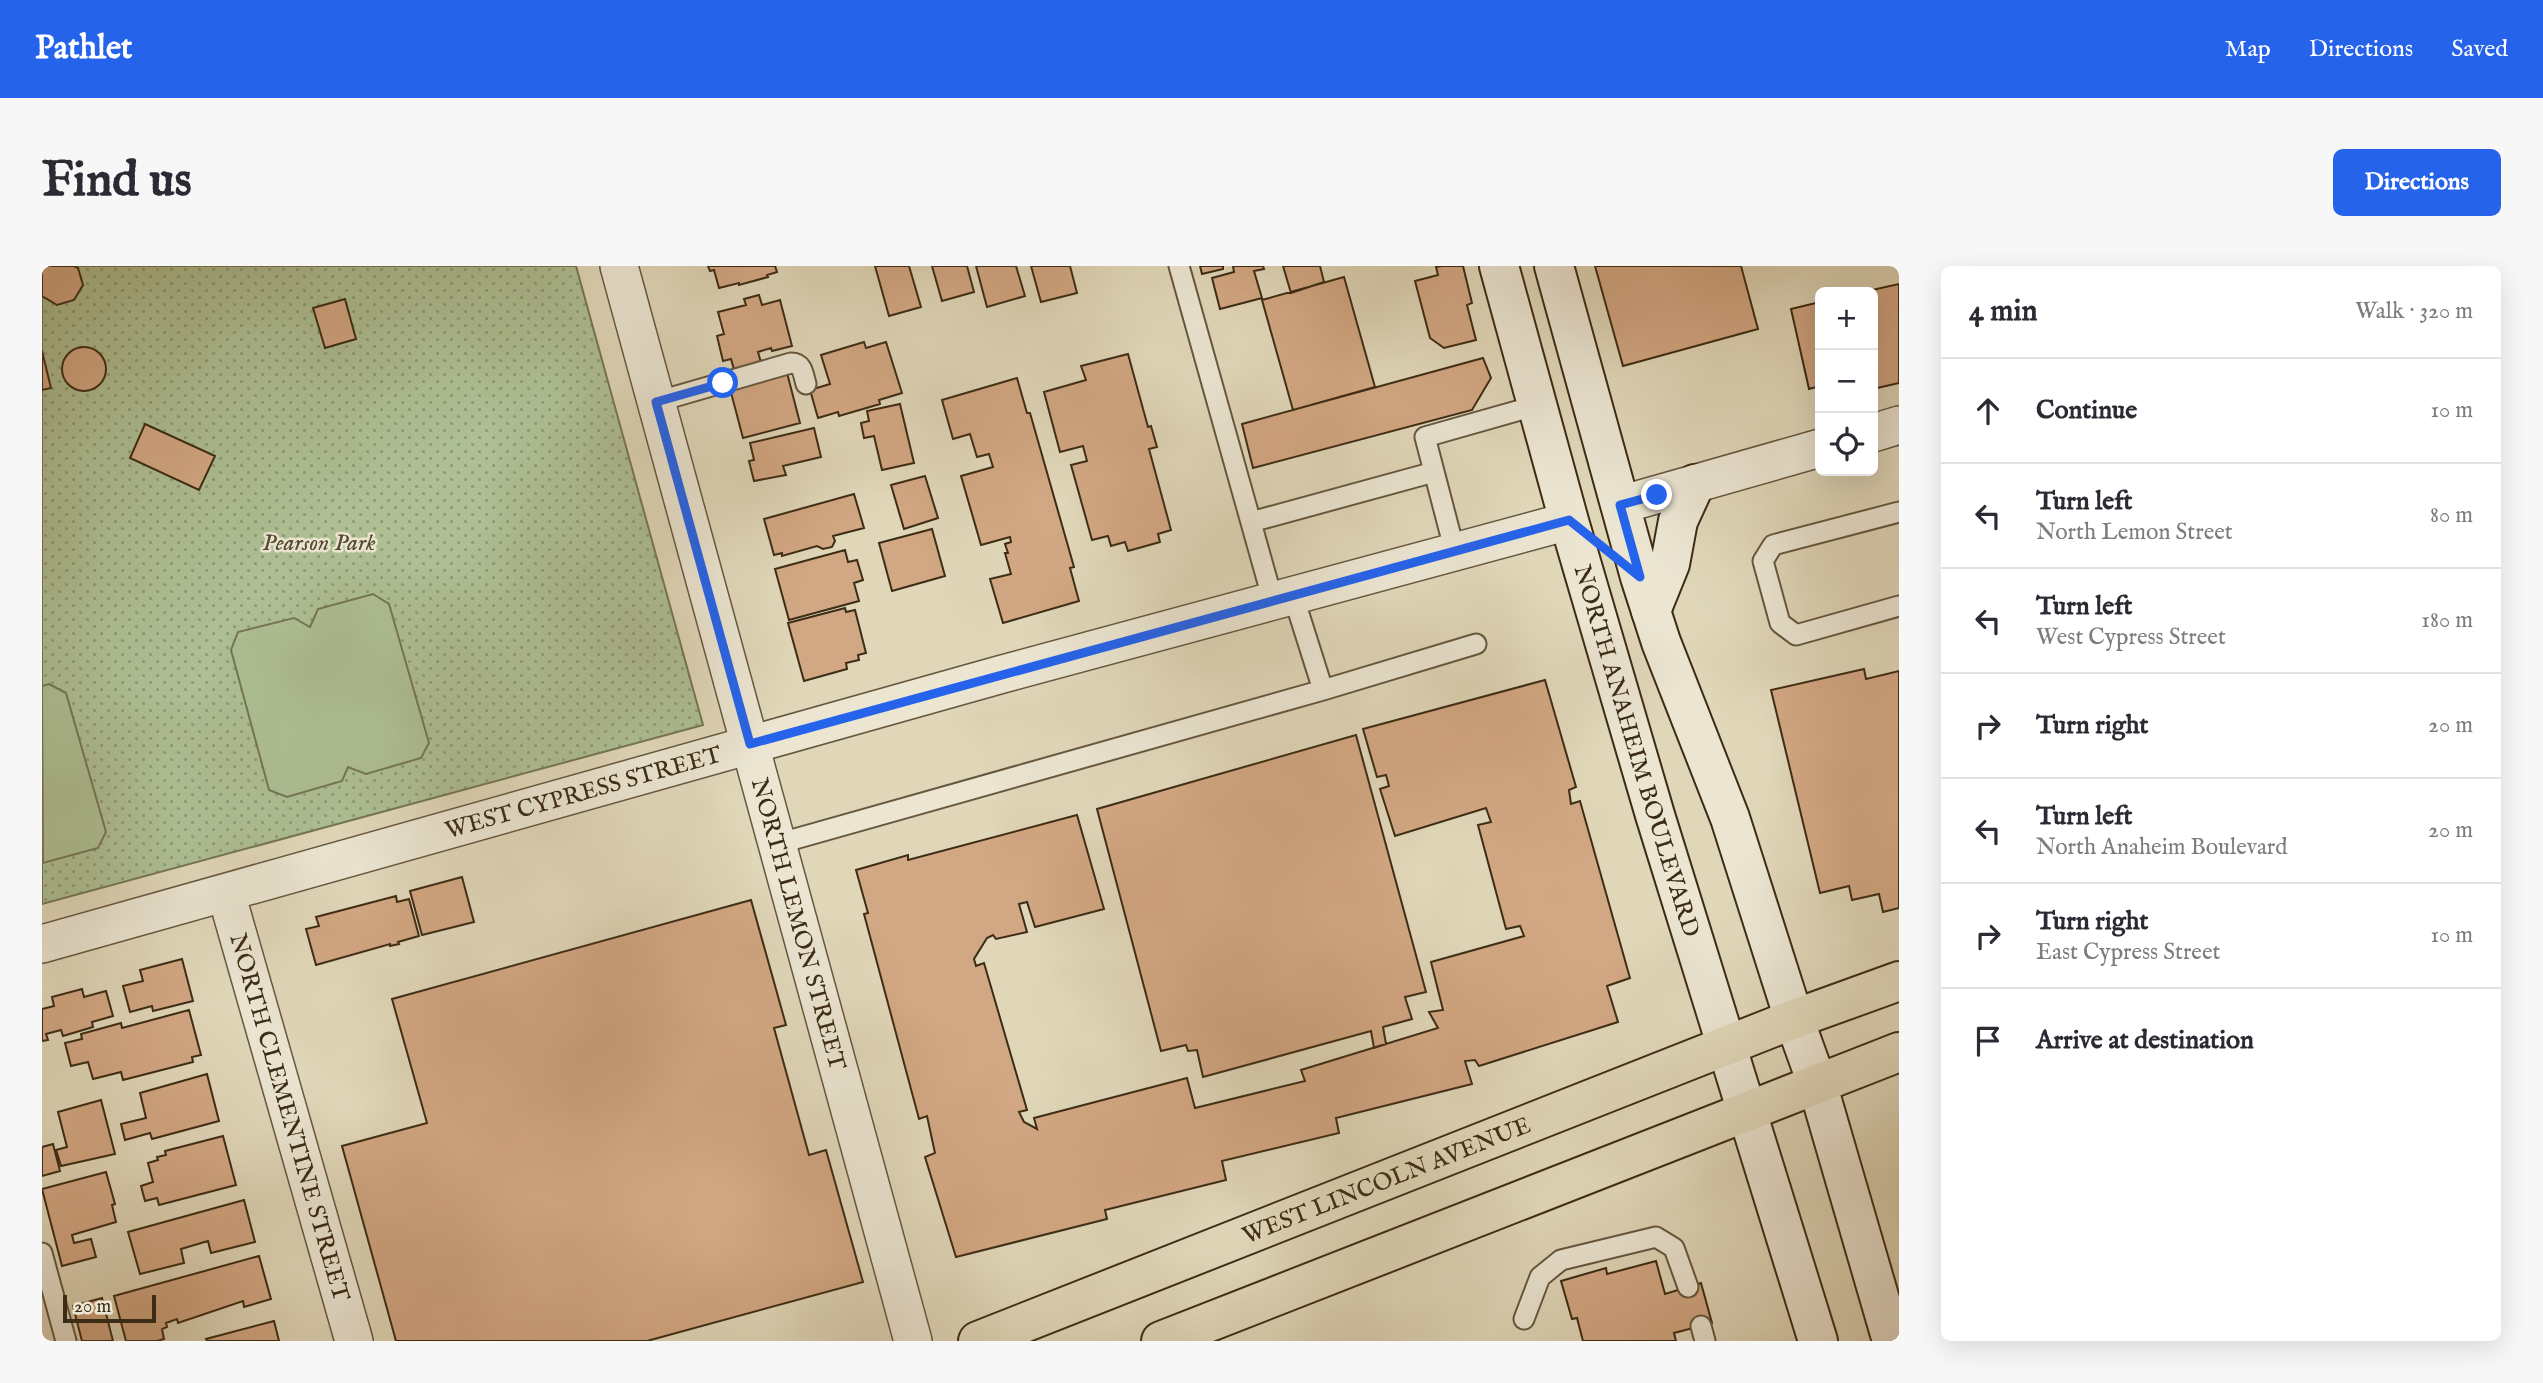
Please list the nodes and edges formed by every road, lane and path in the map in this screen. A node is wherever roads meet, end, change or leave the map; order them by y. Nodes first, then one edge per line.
1 (619, 266) edge
2 (1179, 266) edge
3 (1499, 266) edge
4 (1553, 266) edge
5 (806, 384) dead end
6 (656, 402) junction
7 (1538, 405) junction
8 (1899, 425) edge
9 (1878, 431) edge
10 (1549, 446) junction
11 (1815, 449) edge
12 (1434, 472) junction
13 (1695, 484) junction
14 (1620, 505) junction
15 (1899, 512) edge
16 (1569, 520) junction
17 (1251, 522) junction
18 (1455, 552) junction
19 (1646, 594) junction
20 (1283, 598) junction
21 (1899, 606) edge
22 (1476, 644) dead end
23 (1323, 690) junction
24 (750, 744) junction
25 (777, 844) junction
26 (226, 893) junction
27 (42, 944) edge
28 (1899, 981) edge
29 (1794, 1019) junction
30 (1727, 1046) junction
31 (1899, 1052) edge
32 (1817, 1083) junction
33 (1748, 1113) junction
34 (42, 1253) edge
35 (1688, 1287) dead end
36 (1524, 1320) dead end
37 (65, 1341) edge
38 (354, 1341) edge
39 (913, 1341) edge
40 (978, 1341) edge
41 (1161, 1341) edge
42 (1818, 1341) edge
43 (1892, 1341) edge

1 - 6 street, NORTH LEMON STREET
2 - 17 lane
3 - 7 main road, NORTH ANAHEIM BOULEVARD
4 - 14 main road
5 - 6 lane
6 - 24 street, NORTH LEMON STREET
7 - 10 main road, NORTH ANAHEIM BOULEVARD
7 - 12 lane
8 - 9 street
10 - 14 main road
10 - 16 main road, NORTH ANAHEIM BOULEVARD
11 - 13 street
12 - 17 lane
12 - 18 lane
13 - 14 street
13 - 19 main road
14 - 19 main road
15 - 21 lane
16 - 18 street, WEST CYPRESS STREET
16 - 19 main road
16 - 30 main road, NORTH ANAHEIM BOULEVARD
17 - 20 lane
18 - 20 street, WEST CYPRESS STREET
19 - 29 main road
20 - 23 lane
20 - 24 street, WEST CYPRESS STREET
22 - 23 lane
23 - 25 lane
24 - 25 street, NORTH LEMON STREET
24 - 26 street, WEST CYPRESS STREET
25 - 39 street, NORTH LEMON STREET
26 - 27 street, WEST CYPRESS STREET
26 - 38 street, NORTH CLEMENTINE STREET
28 - 29 main road, WEST LINCOLN AVENUE
29 - 30 main road, WEST LINCOLN AVENUE
29 - 32 main road
30 - 33 main road, NORTH ANAHEIM BOULEVARD
30 - 40 main road, WEST LINCOLN AVENUE
31 - 32 main road
32 - 33 main road
32 - 43 main road
33 - 41 main road
33 - 42 main road, NORTH ANAHEIM BOULEVARD
34 - 37 lane
35 - 36 lane

